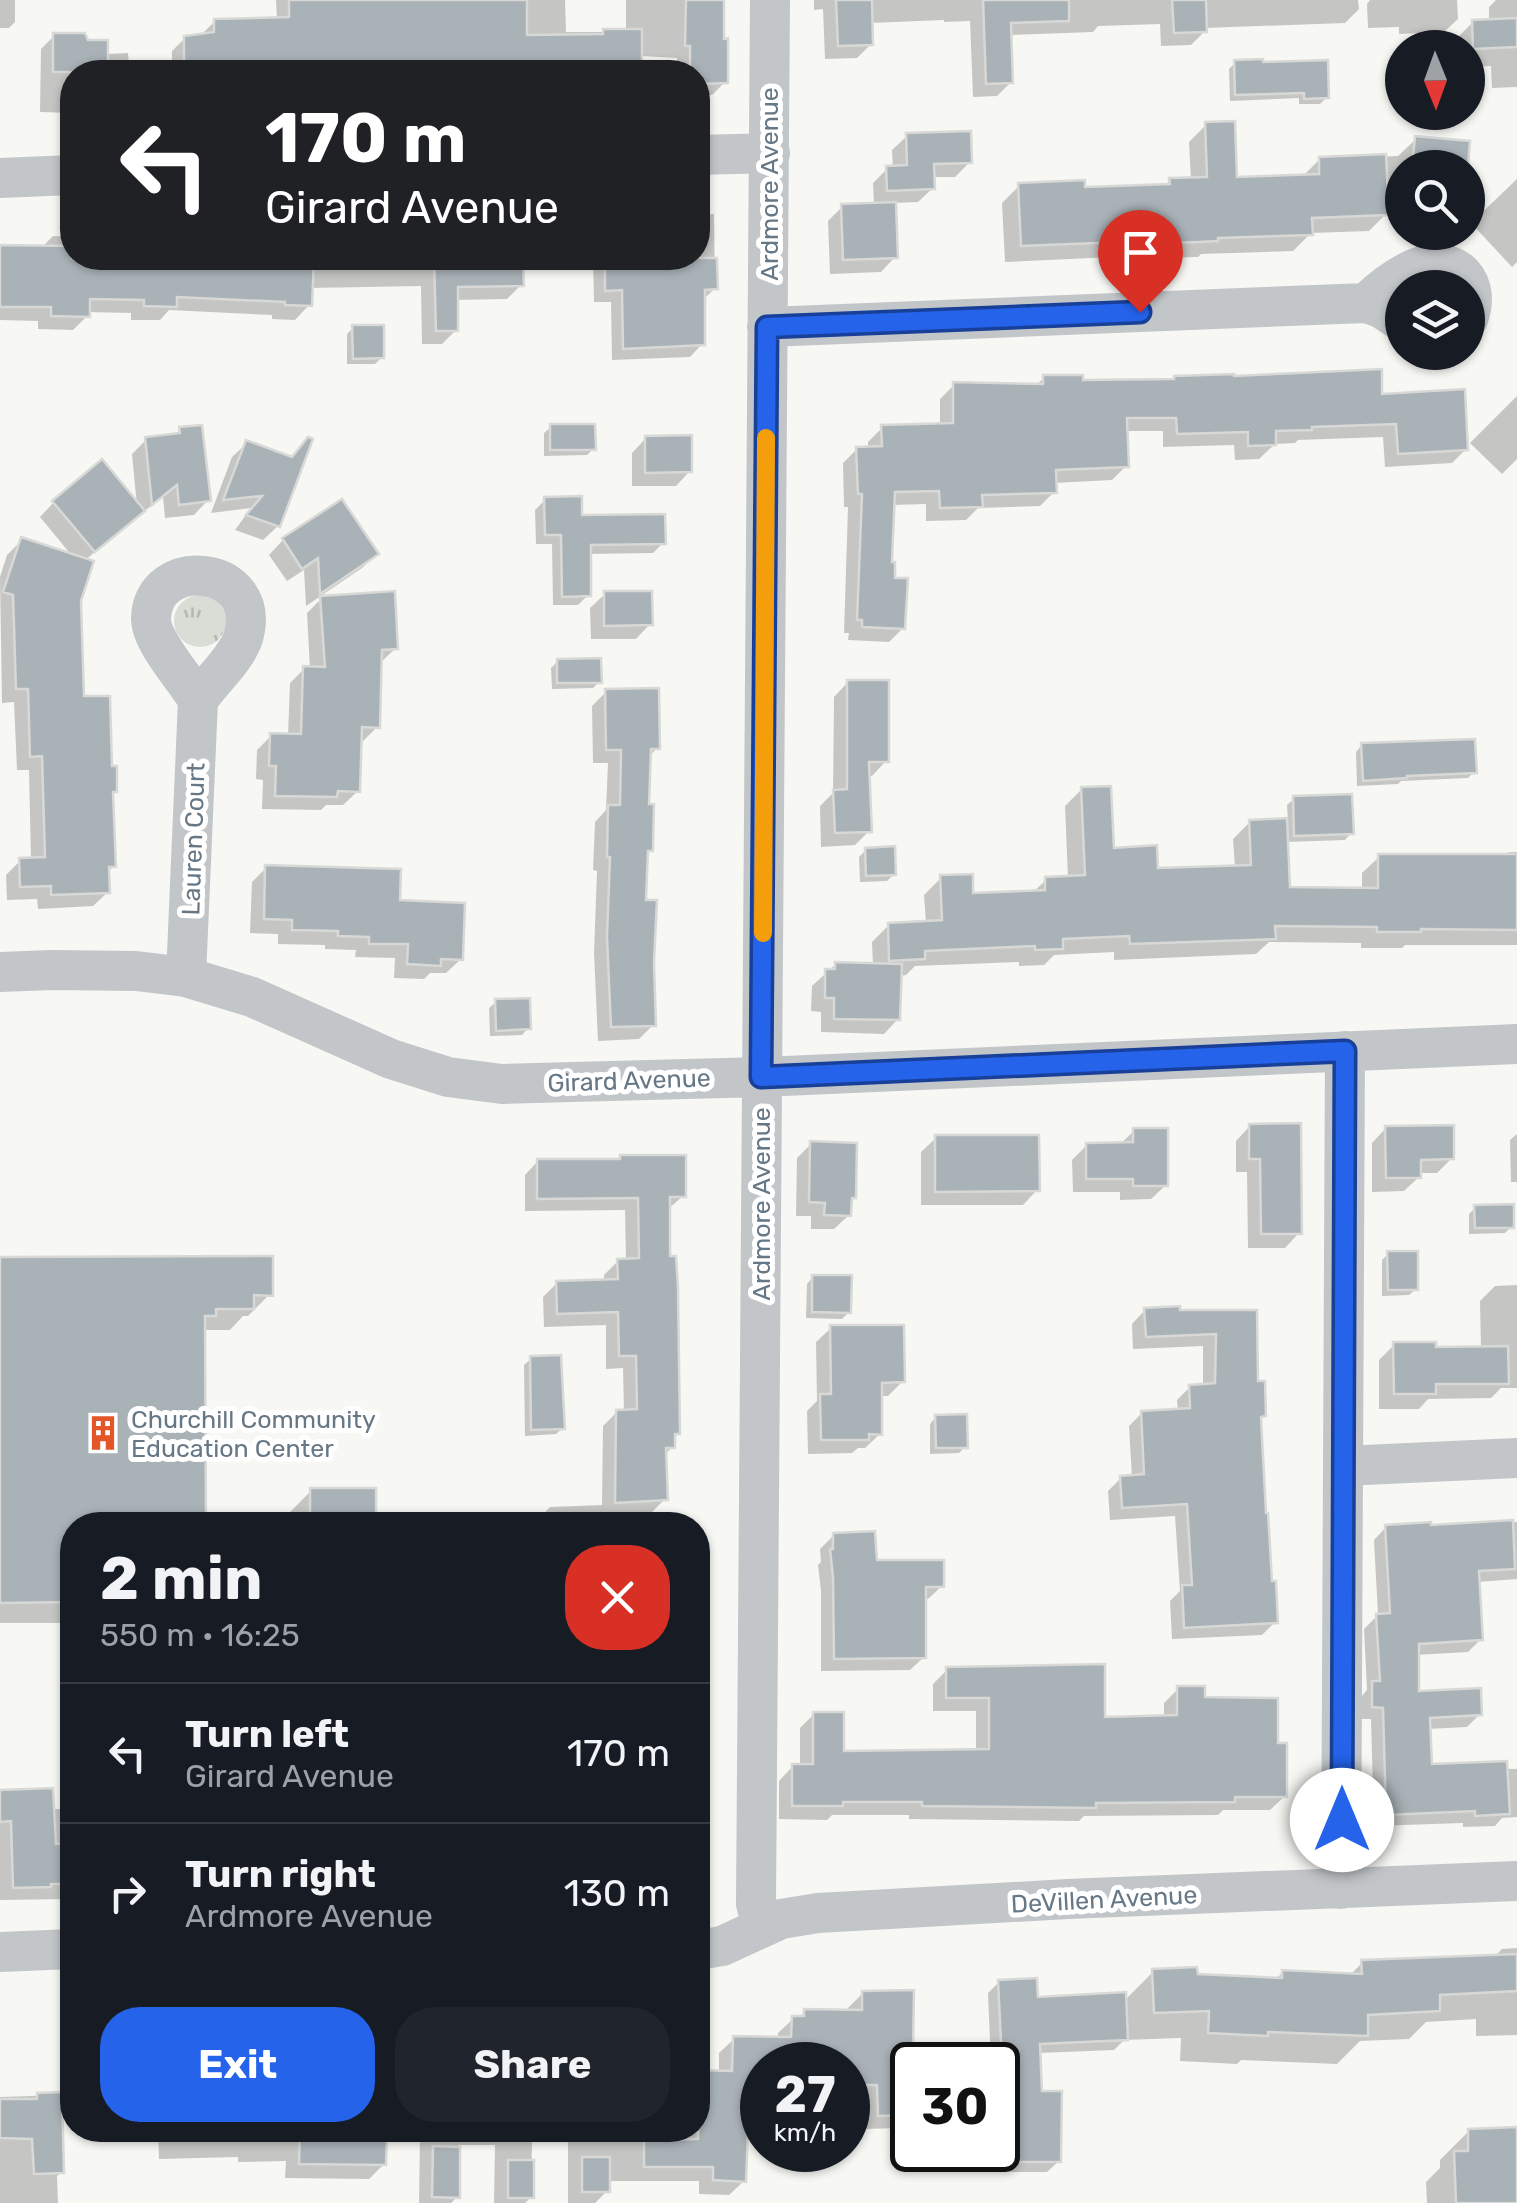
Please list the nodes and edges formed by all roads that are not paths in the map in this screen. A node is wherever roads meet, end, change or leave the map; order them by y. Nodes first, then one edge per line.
1 (770, 0) edge
2 (770, 153) junction
3 (710, 155) edge
4 (60, 176) edge
5 (0, 178) edge
6 (1411, 270) edge
7 (1454, 270) edge
8 (1385, 287) edge
9 (1366, 303) junction
10 (1385, 311) edge
11 (767, 327) junction
12 (198, 700) dead end
13 (0, 972) edge
14 (186, 977) junction
15 (1517, 1044) edge
16 (1345, 1051) junction
17 (761, 1077) junction
18 (1517, 1458) edge
19 (1343, 1466) junction
20 (1517, 1881) edge
21 (1341, 1889) junction
22 (762, 1927) junction
23 (710, 1948) edge
24 (60, 1950) edge
25 (0, 1952) edge

1 - 2 street, Ardmore Avenue
2 - 3 street
2 - 11 street, Ardmore Avenue
4 - 5 street
6 - 7 street
8 - 9 street
9 - 10 street
9 - 11 street
11 - 17 street, Ardmore Avenue
12 - 14 street, Lauren Court
13 - 14 street, Girard Avenue
14 - 17 street, Girard Avenue
15 - 16 street, Girard Avenue
16 - 17 street, Girard Avenue
16 - 19 street
17 - 22 street, Ardmore Avenue
18 - 19 street
19 - 21 street
20 - 21 street, DeVillen Avenue
21 - 22 street, DeVillen Avenue
22 - 23 street, DeVillen Avenue
24 - 25 street

